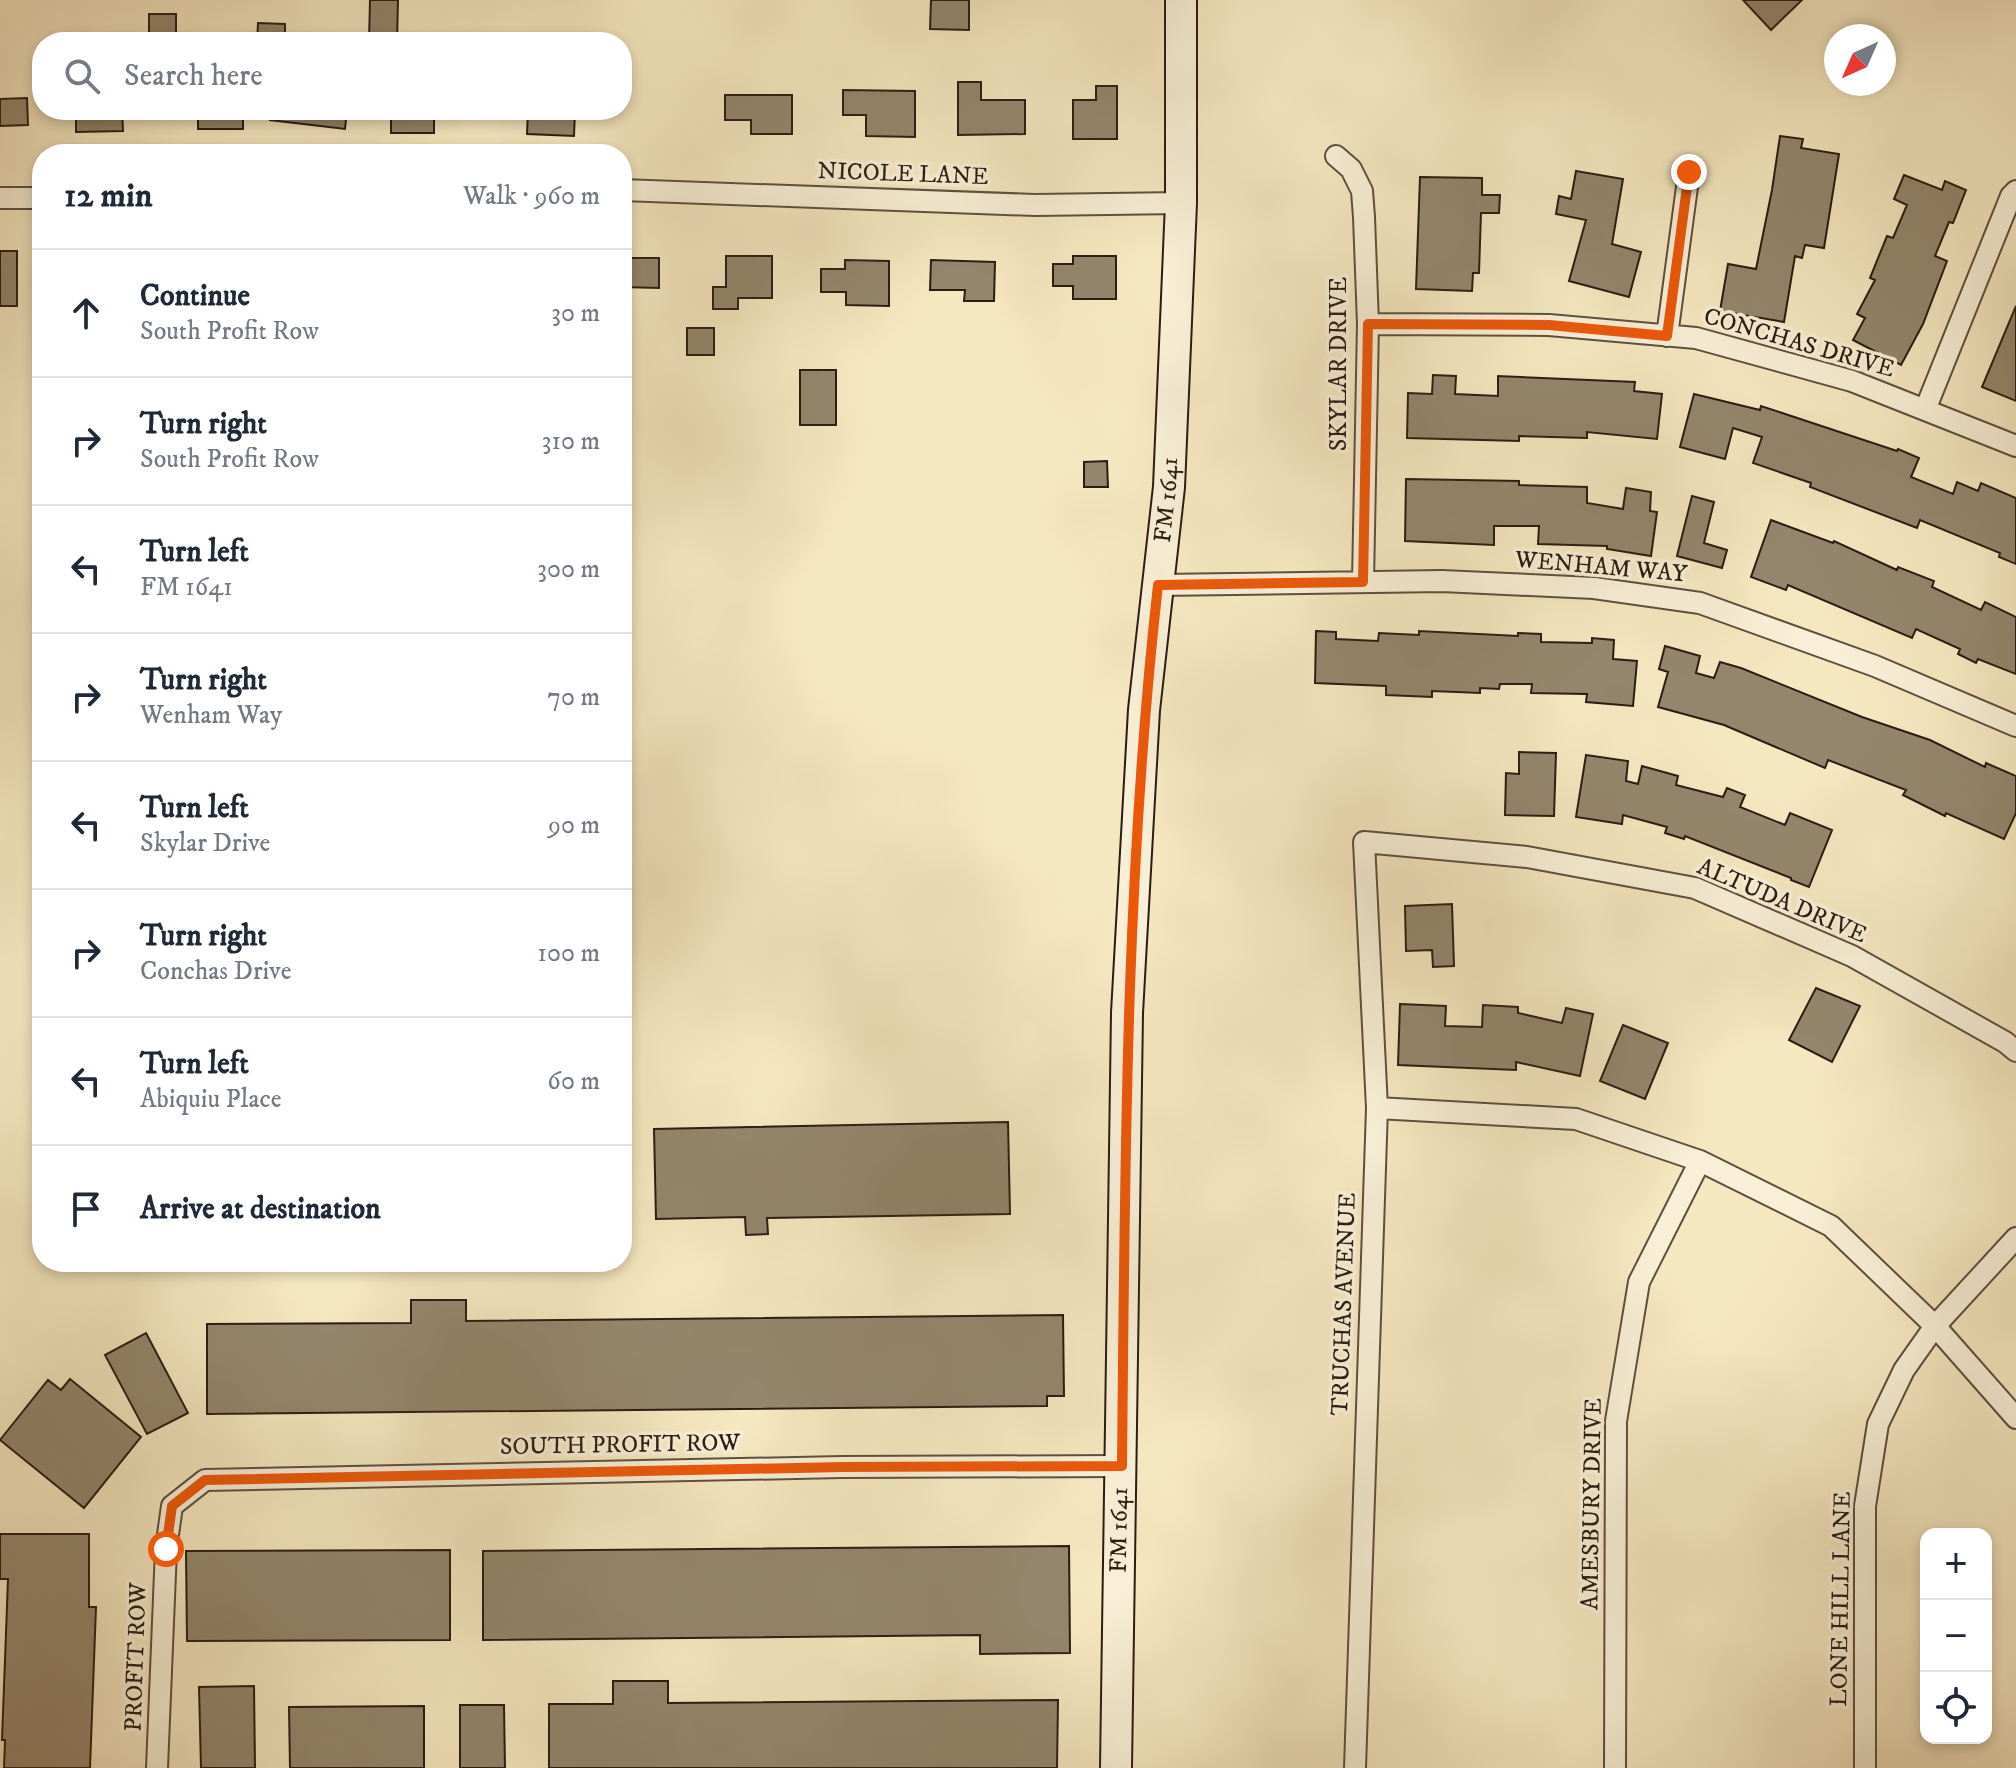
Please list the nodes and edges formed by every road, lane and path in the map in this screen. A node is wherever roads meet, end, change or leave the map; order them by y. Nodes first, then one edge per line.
1 (1181, 0) edge
2 (1336, 156) dead end
3 (1689, 172) dead end
4 (632, 190) edge
5 (2016, 191) edge
6 (0, 198) edge
7 (32, 198) edge
8 (1181, 203) junction
9 (1368, 324) junction
10 (1667, 336) junction
11 (1925, 410) junction
12 (2016, 446) edge
13 (1363, 582) junction
14 (1158, 585) junction
15 (2016, 726) edge
16 (1364, 842) joint
17 (2016, 1051) edge
18 (1377, 1108) junction
19 (1700, 1161) junction
20 (2016, 1238) edge
21 (1935, 1326) junction
22 (2016, 1418) edge
23 (1122, 1466) junction
24 (166, 1549) joint
25 (157, 1768) edge
26 (1116, 1768) edge
27 (1355, 1768) edge
28 (1615, 1768) edge
29 (1865, 1768) edge

1 - 8 main road, FM 1641 / FM 1641
2 - 9 street, SKYLAR DRIVE
3 - 10 street
4 - 8 street, NICOLE LANE
5 - 11 street
6 - 7 street
8 - 14 main road, FM 1641 / FM 1641
9 - 10 street, CONCHAS DRIVE
9 - 13 street, SKYLAR DRIVE
10 - 11 street, CONCHAS DRIVE
11 - 12 street, CONCHAS DRIVE
13 - 14 street, WENHAM WAY
13 - 15 street, WENHAM WAY
14 - 23 main road, FM 1641 / FM 1641
16 - 17 street, ALTUDA DRIVE
16 - 18 street, TRUCHAS AVENUE
18 - 19 street
18 - 27 street, TRUCHAS AVENUE
19 - 21 street
19 - 28 street, AMESBURY DRIVE
20 - 21 street, LONE HILL LANE
21 - 22 street
21 - 29 street, LONE HILL LANE
23 - 24 street, SOUTH PROFIT ROW
23 - 26 main road, FM 1641 / FM 1641
24 - 25 street, PROFIT ROW

